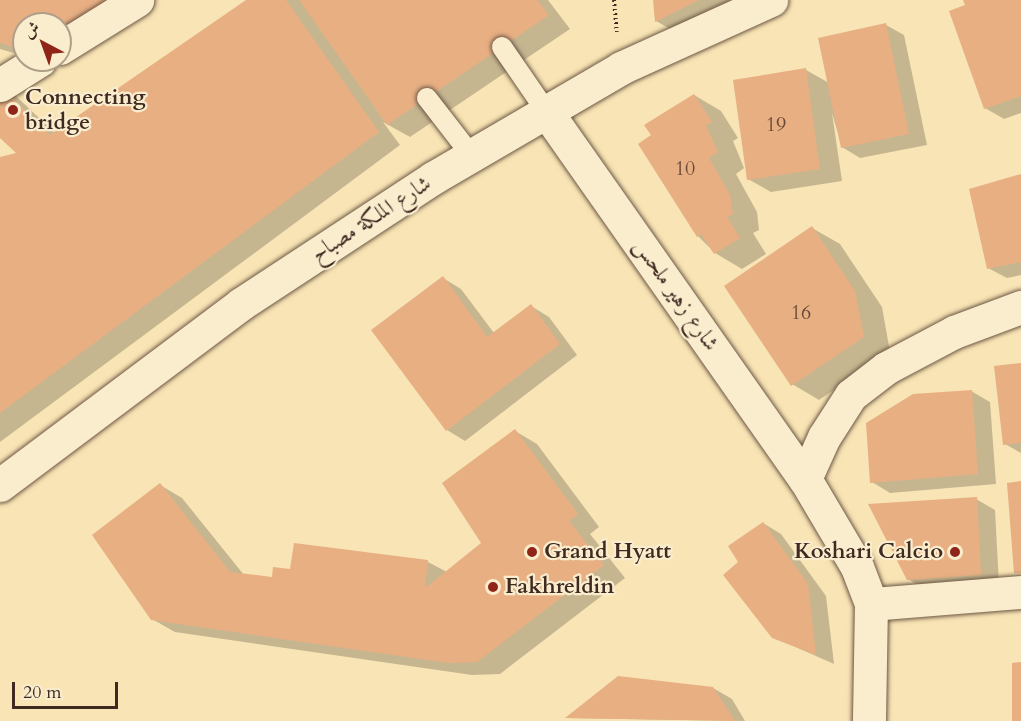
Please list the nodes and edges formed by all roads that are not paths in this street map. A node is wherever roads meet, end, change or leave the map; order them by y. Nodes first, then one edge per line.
1 (137, 0) edge
2 (771, 0) edge
3 (72, 41) edge
4 (502, 47) dead end
5 (21, 72) edge
6 (0, 85) edge
7 (427, 98) dead end
8 (546, 111) junction
9 (471, 155) junction
10 (1021, 307) edge
11 (805, 479) junction
12 (0, 485) edge
13 (1021, 592) edge
14 (871, 604) junction
15 (869, 721) edge

1 - 3 street
2 - 8 street, شارع الملكة مصباح
4 - 8 lane
5 - 6 street
7 - 9 lane
8 - 9 street, شارع الملكة مصباح
8 - 11 street, شارع زهير ملحس
9 - 12 street, شارع الملكة مصباح
10 - 11 street
11 - 14 street, شارع زهير ملحس
13 - 14 street
14 - 15 street

